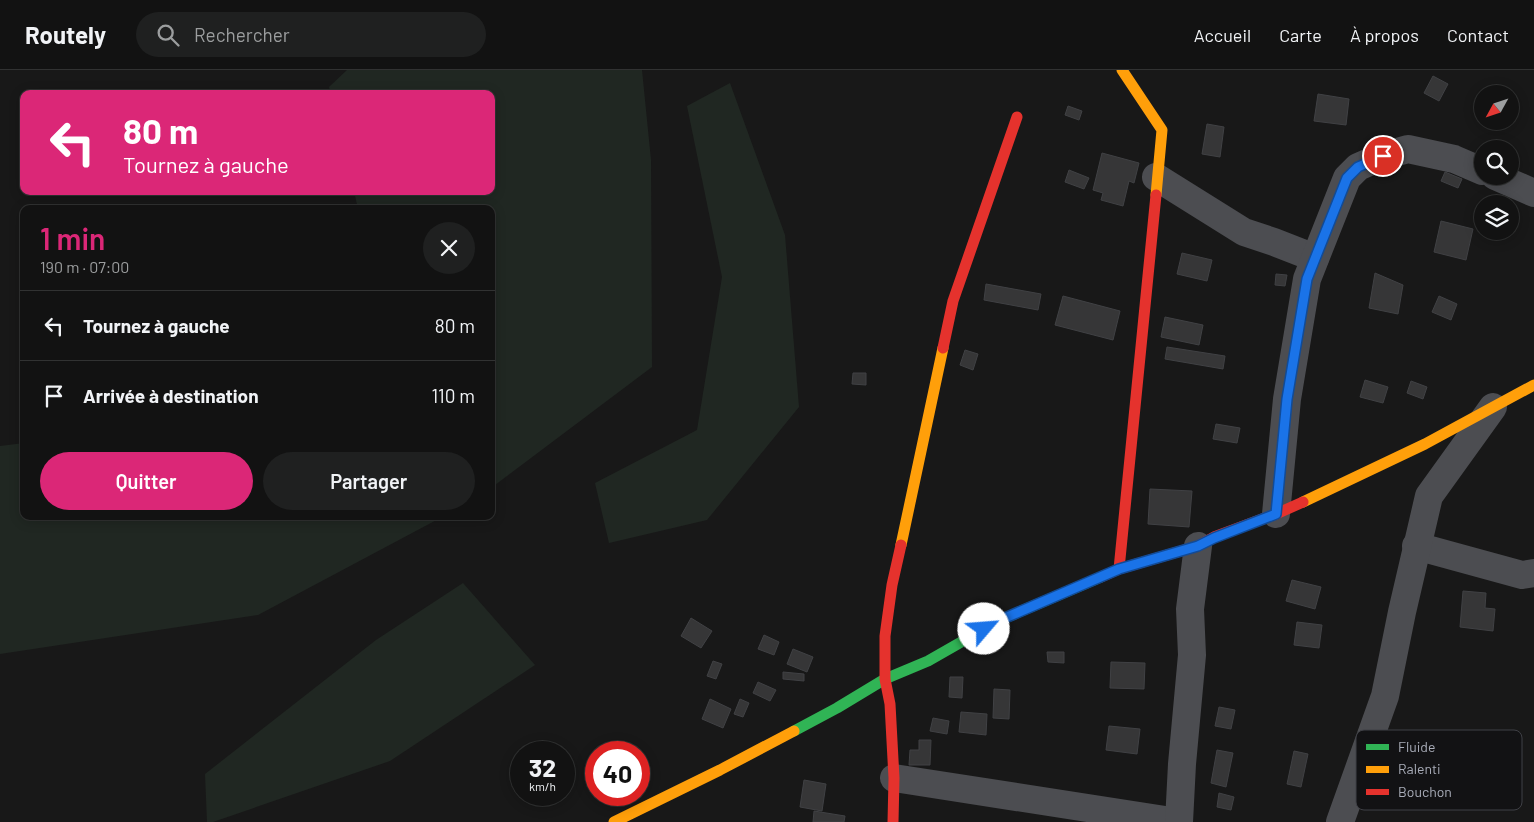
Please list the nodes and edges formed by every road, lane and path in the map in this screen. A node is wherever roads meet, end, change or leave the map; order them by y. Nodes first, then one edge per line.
1 (1122, 70) edge
2 (1017, 117) dead end
3 (1474, 168) edge
4 (1156, 177) junction
5 (1516, 185) edge
6 (1534, 193) edge
7 (1315, 258) junction
8 (1534, 385) edge
9 (1493, 406) junction
10 (1276, 514) junction
11 (1198, 546) junction
12 (1416, 546) junction
13 (1119, 569) junction
14 (1534, 573) edge
15 (885, 679) junction
16 (1373, 730) edge
17 (1356, 777) edge
18 (894, 778) junction
19 (614, 822) edge
20 (893, 822) edge
21 (1179, 822) edge
22 (1340, 822) edge

1 - 4 street
2 - 15 street
3 - 7 street
4 - 7 street
4 - 13 street
5 - 6 street
7 - 10 street
8 - 9 street
9 - 10 street
9 - 12 street
10 - 11 street
11 - 13 street
11 - 21 street
12 - 14 street
12 - 16 street
13 - 15 street
15 - 18 street
15 - 19 street
17 - 22 street
18 - 20 street
18 - 21 street

